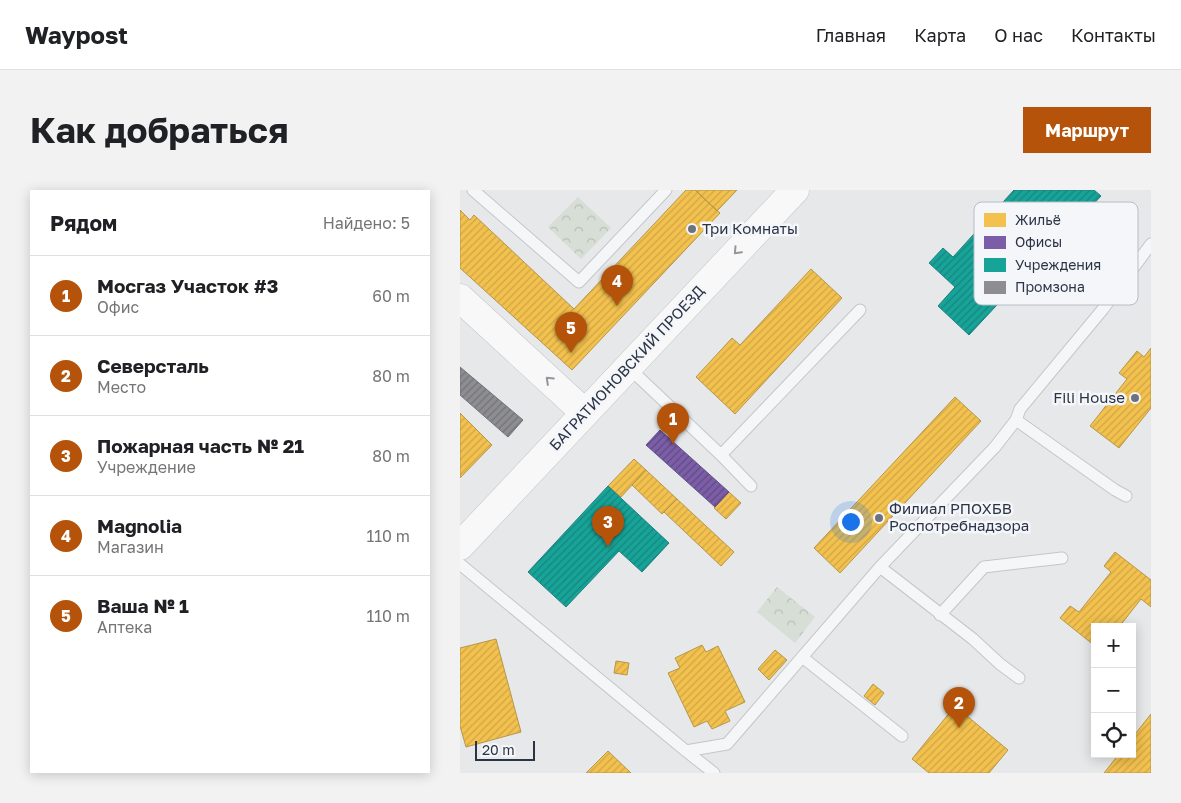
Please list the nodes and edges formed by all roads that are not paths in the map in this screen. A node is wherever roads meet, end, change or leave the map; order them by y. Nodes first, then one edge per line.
1 (473, 190) edge
2 (666, 190) edge
3 (795, 190) edge
4 (1151, 244) edge
5 (1138, 262) edge
6 (460, 298) edge
7 (1107, 305) edge
8 (860, 310) dead end
9 (628, 367) junction
10 (585, 413) junction
11 (1016, 420) junction
12 (721, 455) junction
13 (750, 486) dead end
14 (1126, 496) dead end
15 (460, 546) edge
16 (1062, 558) dead end
17 (460, 564) edge
18 (880, 567) junction
19 (940, 614) junction
20 (802, 657) junction
21 (1019, 678) dead end
22 (902, 736) dead end
23 (686, 751) junction
24 (714, 773) edge

1 - 2 lane
3 -> 9 street, БАГРАТИОНОВСКИЙ ПРОЕЗД
4 - 5 lane
10 -> 6 street
7 - 11 lane
8 - 12 lane
9 - 10 street, БАГРАТИОНОВСКИЙ ПРОЕЗД
9 - 12 lane
10 - 15 street, БАГРАТИОНОВСКИЙ ПРОЕЗД
11 - 14 lane
11 - 18 lane
12 - 13 lane
16 - 19 lane
17 - 23 lane
18 - 19 lane
18 - 20 lane
19 - 21 lane
20 - 22 lane
20 - 23 lane
23 - 24 lane

